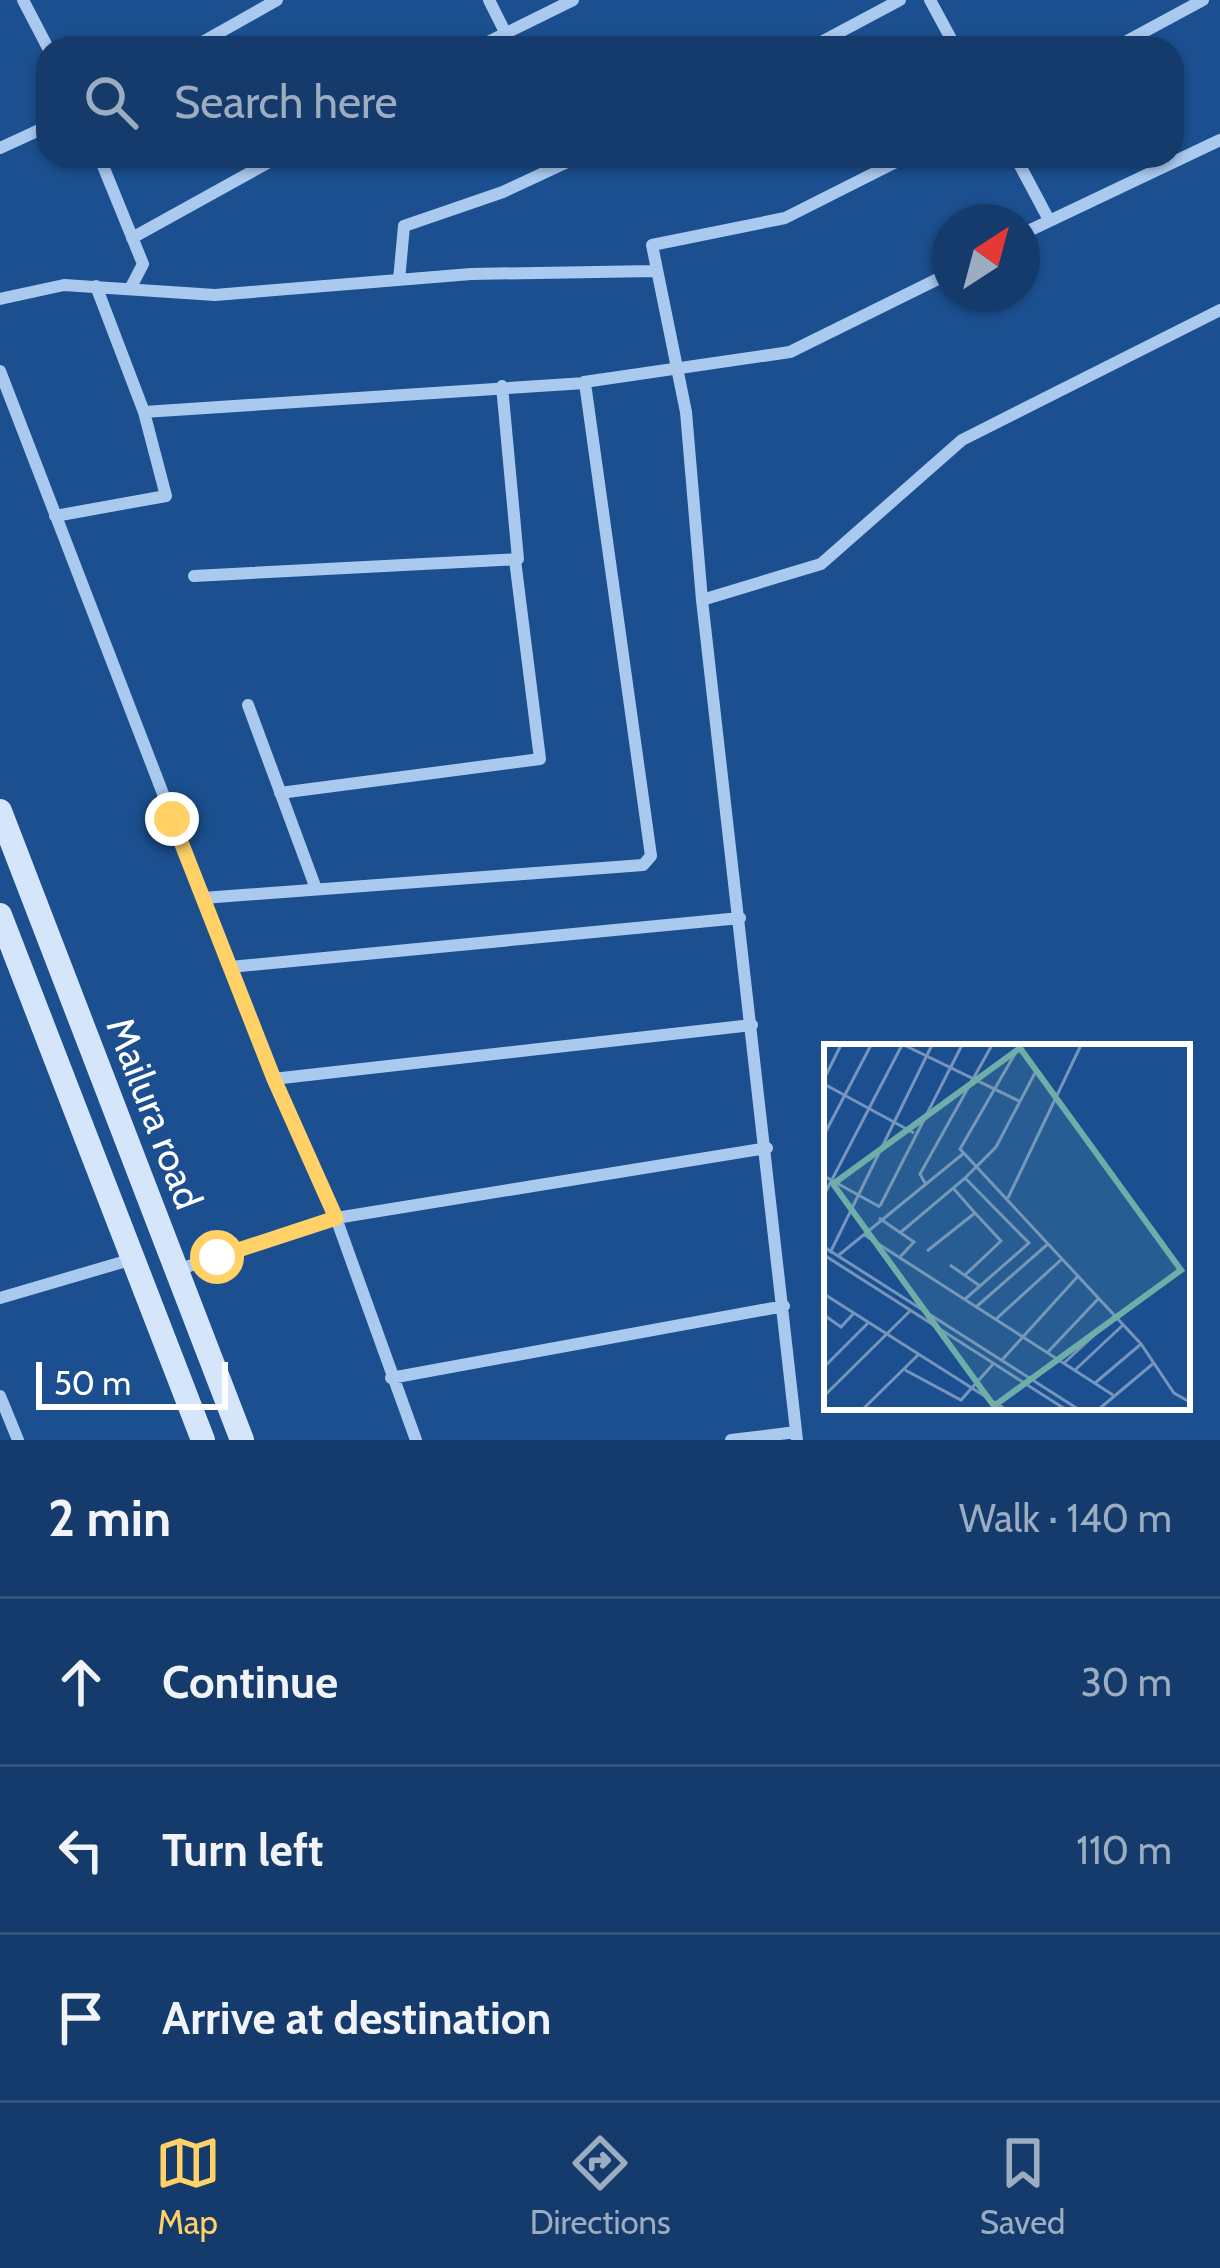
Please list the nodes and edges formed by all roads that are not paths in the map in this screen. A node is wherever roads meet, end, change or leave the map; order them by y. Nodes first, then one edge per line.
1 (23, 0) edge
2 (278, 0) edge
3 (489, 0) edge
4 (573, 0) edge
5 (900, 0) edge
6 (930, 0) edge
7 (1203, 0) edge
8 (505, 32) junction
9 (42, 36) edge
10 (214, 36) edge
11 (498, 36) edge
12 (832, 36) edge
13 (950, 36) edge
14 (1136, 36) edge
15 (36, 132) edge
16 (1220, 140) edge
17 (0, 148) edge
18 (1184, 157) edge
19 (103, 168) edge
20 (258, 168) edge
21 (554, 168) edge
22 (884, 168) edge
23 (1021, 168) edge
24 (1160, 168) edge
25 (1049, 220) junction
26 (1040, 225) edge
27 (132, 238) junction
28 (655, 271) junction
29 (398, 280) junction
30 (932, 281) edge
31 (96, 286) junction
32 (130, 290) junction
33 (0, 298) edge
34 (1220, 310) edge
35 (679, 369) junction
36 (0, 371) edge
37 (584, 382) junction
38 (502, 386) junction
39 (144, 412) junction
40 (56, 516) junction
41 (515, 560) junction
42 (194, 576) dead end
43 (701, 600) junction
44 (248, 705) dead end
45 (280, 794) junction
46 (0, 811) edge
47 (315, 886) junction
48 (203, 898) junction
49 (0, 915) edge
50 (740, 919) junction
51 (230, 967) junction
52 (752, 1025) junction
53 (274, 1079) junction
54 (767, 1148) junction
55 (336, 1218) junction
56 (133, 1259) junction
57 (177, 1270) junction
58 (0, 1298) edge
59 (784, 1306) junction
60 (391, 1378) junction
61 (0, 1396) edge
62 (796, 1436) edge
63 (18, 1440) edge
64 (203, 1440) edge
65 (242, 1440) edge
66 (416, 1440) edge
67 (731, 1440) edge

1 - 9 street
2 - 10 street
3 - 8 street
4 - 8 street
5 - 12 street
6 - 13 street
7 - 14 street
8 - 11 street
15 - 17 street
16 - 18 street
19 - 27 street
20 - 27 street
21 - 29 street
22 - 28 street
23 - 25 street
24 - 25 street
25 - 26 street
27 - 32 street
28 - 29 street
28 - 35 street
29 - 32 street
30 - 35 street
31 - 32 street
31 - 33 street
31 - 39 street
34 - 43 street
35 - 37 street
35 - 43 street
36 - 40 street
37 - 38 street
37 - 47 street
38 - 39 street
38 - 41 street
39 - 40 street
40 - 48 street
41 - 42 street
41 - 45 street
43 - 50 street
44 - 45 street
45 - 47 street
46 - 57 street, Mailura road
47 - 48 street
48 - 51 street
49 - 56 street, Mailura road
50 - 51 street
50 - 52 street
51 - 53 street
52 - 53 street
52 - 54 street
53 - 55 street
54 - 55 street
54 - 59 street
55 - 57 street
55 - 60 street
56 - 58 street
56 - 64 street, Mailura road
57 - 65 street, Mailura road
59 - 60 street
59 - 62 street
60 - 66 street
61 - 63 street
62 - 67 street

